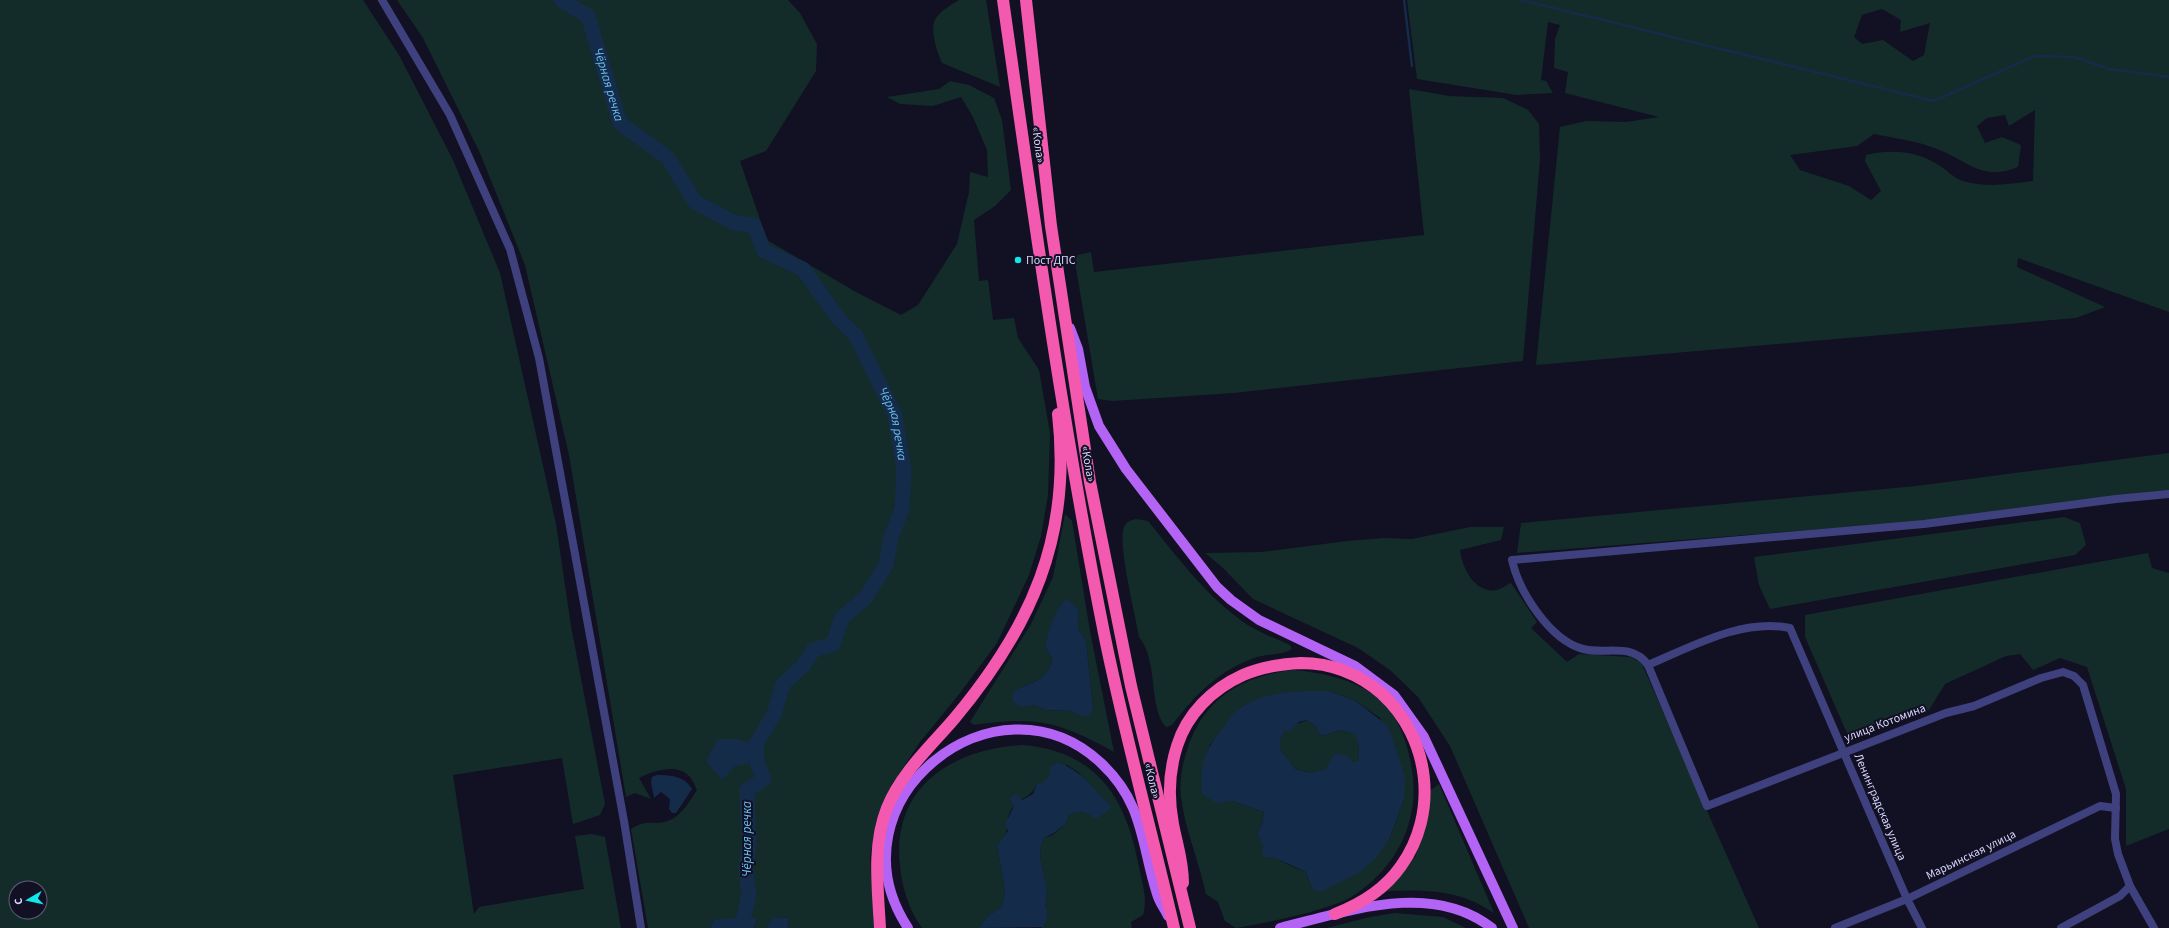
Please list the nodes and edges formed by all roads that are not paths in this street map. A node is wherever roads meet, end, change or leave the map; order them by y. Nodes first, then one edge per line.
1 (382, 0) edge
2 (1003, 0) edge
3 (1026, 0) edge
4 (1061, 304) junction
5 (1054, 339) junction
6 (2169, 494) edge
7 (1648, 665) junction
8 (1843, 752) junction
9 (2116, 808) junction
10 (2130, 886) junction
11 (1907, 899) junction
12 (1183, 902) junction
13 (1335, 914) junction
14 (1188, 924) edge
15 (1173, 926) edge
16 (641, 928) edge
17 (880, 928) edge
18 (908, 928) edge
19 (1280, 928) edge
20 (1492, 928) edge
21 (1513, 928) edge
22 (1835, 928) edge
23 (1922, 928) edge
24 (2061, 928) edge
25 (2154, 928) edge

1 - 16 street
2 - 5 highway, «Кола»
3 - 4 highway, «Кола»
4 - 12 highway, «Кола»
4 - 21 main road
5 - 15 highway, «Кола»
5 - 17 highway
6 - 7 street
7 - 8 street, Ленинградская улица
7 - 8 street, улица Котомина
8 - 9 street, улица Котомина
8 - 11 street, Ленинградская улица
9 - 10 street
9 - 11 street, Марьинская улица
10 - 24 street
10 - 25 street
11 - 22 street, Марьинская улица
11 - 23 street, Ленинградская улица
12 - 13 highway
12 - 14 highway, «Кола»
13 - 19 main road
13 - 20 main road
15 - 18 main road

